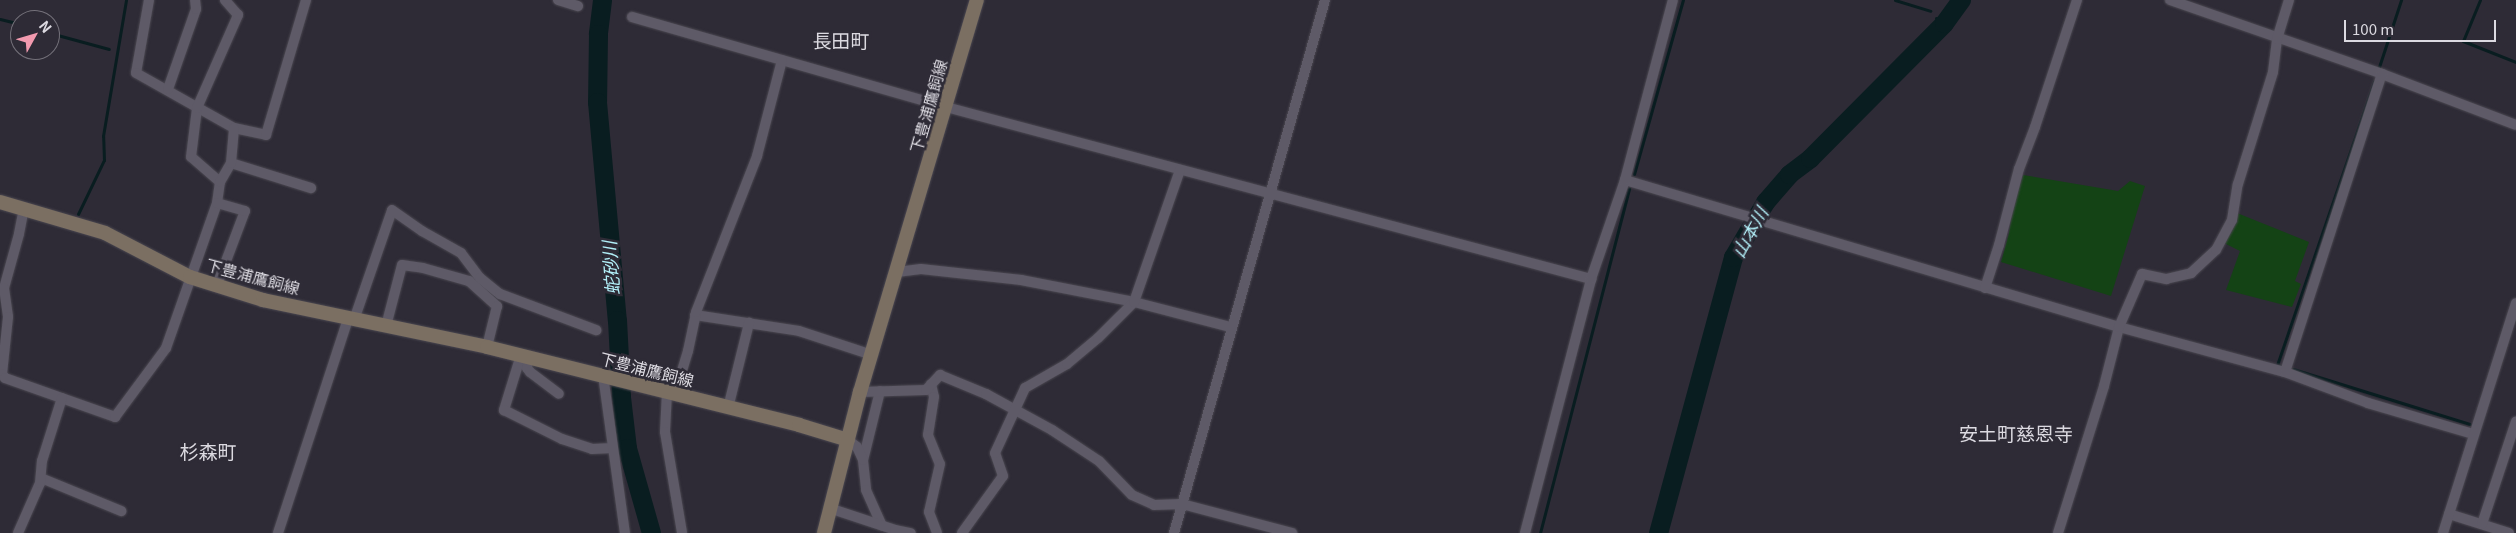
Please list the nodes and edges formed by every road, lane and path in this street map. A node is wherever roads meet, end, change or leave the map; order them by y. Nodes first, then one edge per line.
1 (149, 0) edge
2 (195, 0) edge
3 (225, 0) edge
4 (306, 0) edge
5 (558, 0) edge
6 (977, 0) edge
7 (1325, 0) edge
8 (1673, 0) edge
9 (2077, 0) edge
10 (2170, 0) edge
11 (2289, 0) edge
12 (578, 6) dead end
13 (632, 17) dead end
14 (2277, 39) junction
15 (782, 60) junction
16 (2382, 74) junction
17 (168, 89) junction
18 (946, 107) junction
19 (197, 108) junction
20 (2516, 125) edge
21 (234, 128) junction
22 (231, 163) junction
23 (1180, 170) junction
24 (1625, 180) junction
25 (220, 182) junction
26 (311, 188) dead end
27 (1271, 193) junction
28 (0, 202) edge
29 (217, 202) junction
30 (24, 208) junction
31 (897, 272) junction
32 (190, 277) junction
33 (1591, 279) junction
34 (216, 285) junction
35 (1985, 288) junction
36 (1134, 302) junction
37 (2516, 303) edge
38 (695, 315) junction
39 (351, 320) junction
40 (749, 323) junction
41 (386, 326) junction
42 (1231, 327) junction
43 (2119, 327) junction
44 (596, 330) dead end
45 (487, 347) junction
46 (872, 355) junction
47 (524, 356) junction
48 (2285, 372) junction
49 (603, 375) junction
50 (931, 384) junction
51 (880, 391) junction
52 (860, 392) junction
53 (671, 393) junction
54 (559, 394) dead end
55 (62, 398) junction
56 (728, 408) junction
57 (1016, 410) junction
58 (2516, 421) edge
59 (2473, 434) junction
60 (848, 440) junction
61 (613, 448) junction
62 (863, 460) junction
63 (41, 478) junction
64 (1182, 504) junction
65 (832, 509) junction
66 (121, 512) dead end
67 (2449, 514) junction
68 (2482, 524) junction
69 (882, 526) junction
70 (18, 533) edge
71 (278, 533) edge
72 (625, 533) edge
73 (682, 533) edge
74 (824, 533) edge
75 (911, 533) edge
76 (937, 533) edge
77 (962, 533) edge
78 (1174, 533) edge
79 (1292, 533) edge
80 (1525, 533) edge
81 (2058, 533) edge
82 (2443, 533) edge
83 (2509, 533) edge

1 - 17 street
2 - 17 street
3 - 19 street
4 - 21 street
5 - 12 street
6 - 18 main road, 下豊浦鷹飼線
7 - 27 street
8 - 24 street
9 - 35 street
10 - 14 street
11 - 14 street
13 - 15 street
14 - 16 street
14 - 43 street
15 - 18 street
15 - 38 street
16 - 20 street
16 - 48 street
17 - 19 street
18 - 23 street
18 - 31 main road, 下豊浦鷹飼線
19 - 21 street
19 - 25 street
21 - 22 street
22 - 25 street
22 - 26 street
23 - 27 street
23 - 36 street
24 - 33 street
24 - 35 street
25 - 29 street
27 - 33 street
27 - 42 street
28 - 30 main road, 下豊浦鷹飼線
29 - 32 street
29 - 34 street
30 - 32 main road, 下豊浦鷹飼線
30 - 55 street
31 - 36 street
31 - 46 main road, 下豊浦鷹飼線
32 - 34 main road, 下豊浦鷹飼線
32 - 55 street
33 - 80 street
34 - 39 main road, 下豊浦鷹飼線
35 - 43 street
36 - 42 street
36 - 57 street
37 - 59 street
38 - 40 street
38 - 53 street
39 - 41 main road, 下豊浦鷹飼線
39 - 44 street
39 - 71 street
40 - 46 street
40 - 56 street
41 - 45 main road, 下豊浦鷹飼線
41 - 45 street
42 - 64 street
43 - 48 street
43 - 81 street
45 - 47 main road, 下豊浦鷹飼線
46 - 52 main road, 下豊浦鷹飼線
47 - 49 main road, 下豊浦鷹飼線
47 - 54 street
47 - 61 street
48 - 59 street
49 - 53 main road, 下豊浦鷹飼線
49 - 61 street
50 - 51 street
50 - 57 street
50 - 76 street
51 - 52 street
51 - 62 street
52 - 60 main road, 下豊浦鷹飼線
53 - 56 main road, 下豊浦鷹飼線
53 - 73 street
55 - 63 street
56 - 60 main road, 下豊浦鷹飼線
57 - 64 street
57 - 77 street
58 - 68 street
59 - 67 street
60 - 62 street
60 - 65 main road
61 - 72 street
62 - 69 street
63 - 66 street
63 - 70 street
64 - 78 street
64 - 79 street
65 - 69 street
65 - 74 main road
67 - 68 street
67 - 82 street
68 - 83 street
69 - 75 street

